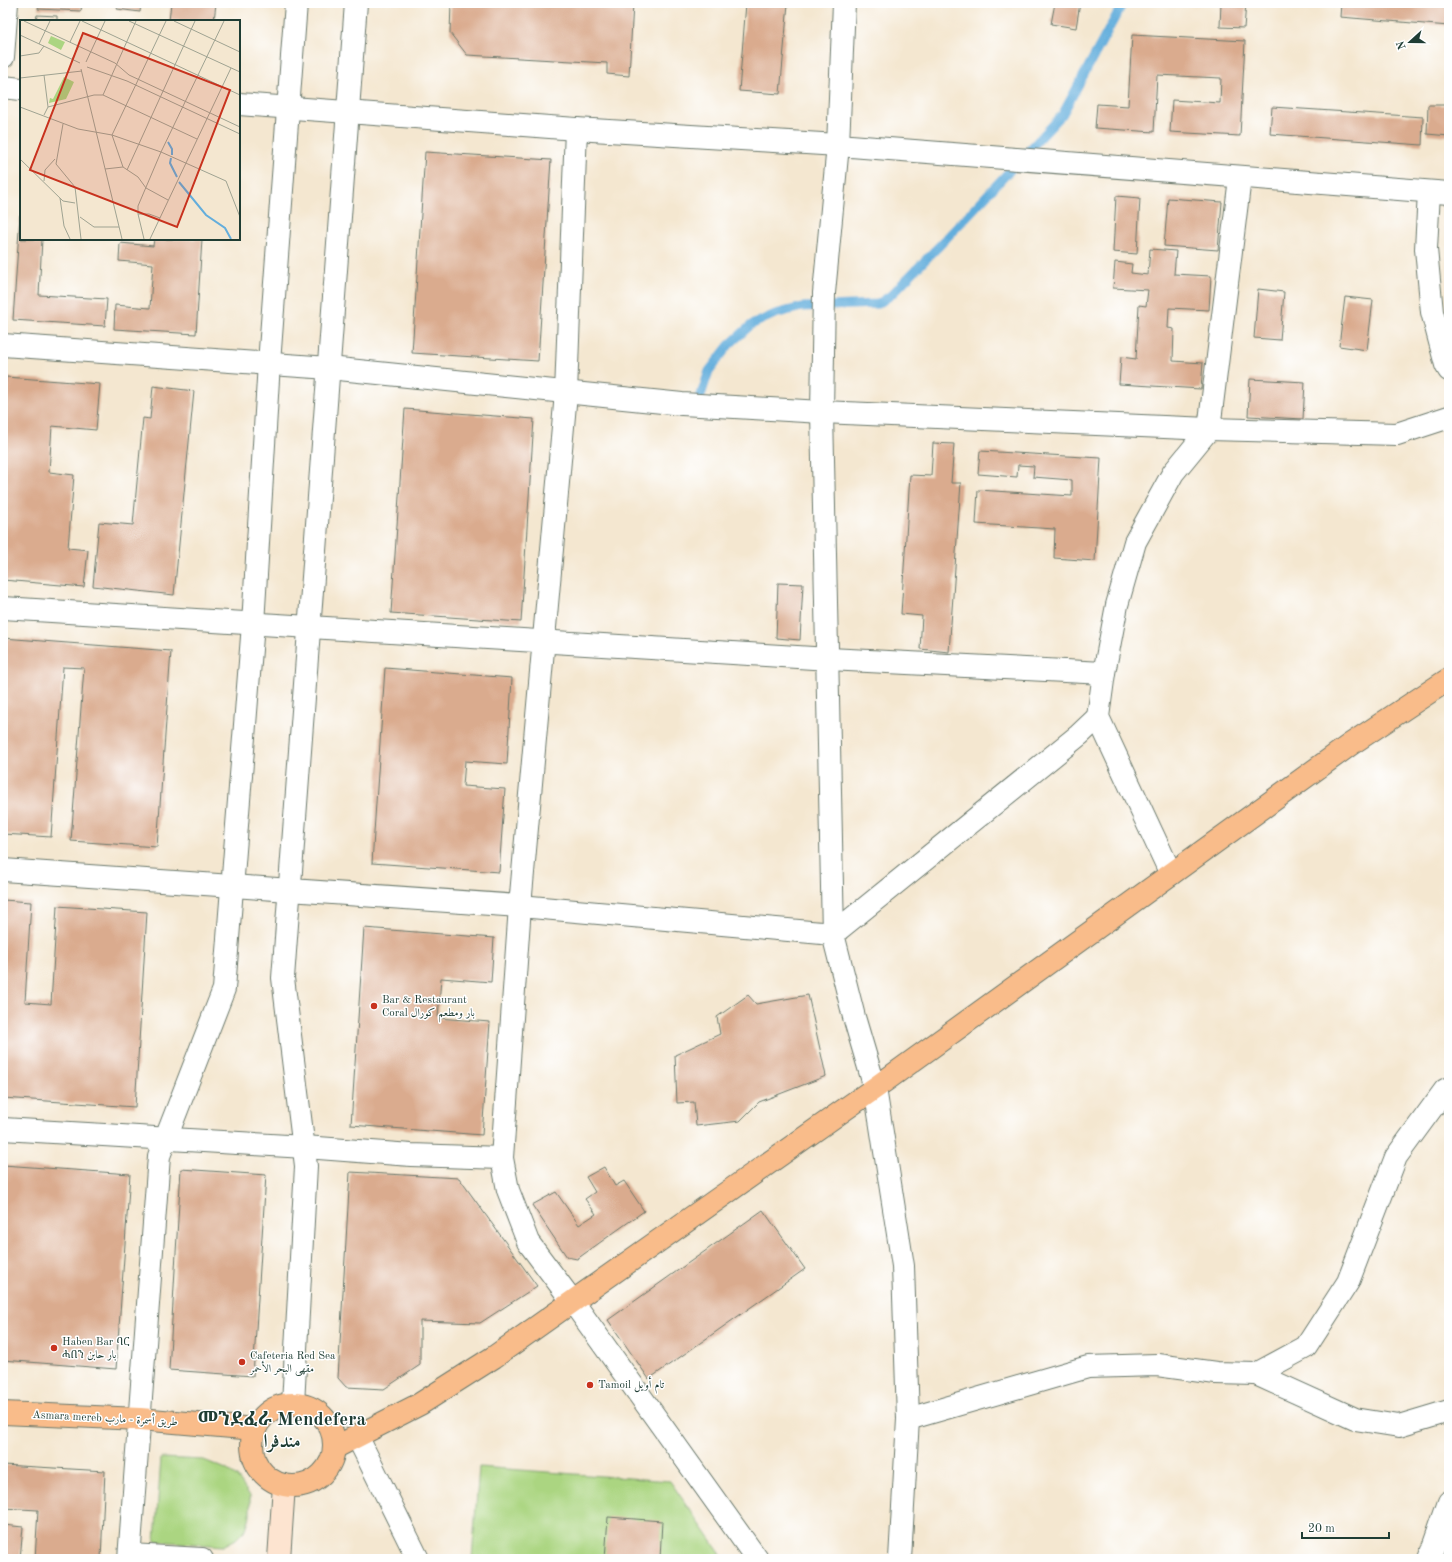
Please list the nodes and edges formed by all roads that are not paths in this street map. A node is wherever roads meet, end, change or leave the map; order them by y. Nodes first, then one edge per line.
1 (7, 3) edge
2 (296, 3) edge
3 (356, 3) edge
4 (844, 3) edge
5 (3, 57) edge
6 (3, 87) edge
7 (20, 89) edge
8 (240, 104) edge
9 (288, 108) junction
10 (348, 113) junction
11 (576, 129) junction
12 (838, 145) junction
13 (1240, 178) junction
14 (1439, 193) edge
15 (3, 345) edge
16 (269, 363) junction
17 (329, 368) junction
18 (1449, 370) edge
19 (566, 393) junction
20 (822, 412) junction
21 (1449, 416) edge
22 (1209, 428) junction
23 (3, 608) edge
24 (253, 624) junction
25 (310, 626) junction
26 (542, 642) junction
27 (829, 659) junction
28 (1104, 673) junction
29 (1449, 679) edge
30 (1098, 717) junction
31 (3, 870) edge
32 (1171, 874) junction
33 (231, 886) junction
34 (289, 890) junction
35 (520, 906) junction
36 (833, 934) junction
37 (875, 1088) junction
38 (1449, 1088) edge
39 (3, 1129) edge
40 (166, 1138) junction
41 (305, 1147) junction
42 (502, 1158) junction
43 (573, 1302) junction
44 (1256, 1374) junction
45 (293, 1404) junction
46 (1449, 1411) edge
47 (3, 1413) edge
48 (140, 1419) junction
49 (908, 1419) junction
50 (255, 1429) junction
51 (357, 1436) junction
52 (334, 1448) junction
53 (284, 1486) junction
54 (1449, 1502) edge
55 (130, 1557) edge
56 (202, 1559) edge
57 (279, 1559) edge
58 (418, 1559) edge
59 (757, 1559) edge
60 (900, 1559) edge
61 (1429, 1559) edge

1 - 5 street
2 - 9 street
3 - 10 street
4 - 12 street
6 - 7 street
8 - 9 street
9 - 10 street
9 - 16 street
10 - 11 street
10 - 17 street
11 - 12 street
11 - 19 street
12 - 13 street
12 - 20 street
13 - 14 street
13 - 22 street
14 - 18 street
15 - 16 street
16 - 17 street
16 - 24 street
17 - 19 street
17 - 25 street
19 - 20 street
19 - 26 street
20 - 22 street
20 - 27 street
21 - 22 street
22 - 28 street
23 - 24 street
24 - 25 street
24 - 33 street
25 - 26 street
25 - 34 street
26 - 27 street
26 - 35 street
27 - 28 street
27 - 36 street
28 - 30 street
29 - 32 highway
30 - 32 street
30 - 36 street
31 - 33 street
32 - 37 highway
33 - 34 street
33 - 40 street
34 - 35 street
34 - 41 street
35 - 36 street
35 - 42 street
36 - 37 street
37 - 43 highway
37 - 49 street
38 - 44 street
39 - 40 street
40 - 41 street
40 - 48 street
41 - 42 street
41 - 45 street
42 - 43 street
43 - 51 highway
43 - 59 street
44 - 46 street
44 - 49 street
45 - 50 highway
45 - 52 highway
47 - 48 highway, Asmara mereb طريق أسمرة - مارب
48 - 50 highway, Asmara mereb طريق أسمرة - مارب
48 - 55 street
49 - 60 street
50 - 53 highway
51 - 52 highway
51 - 58 street
52 - 53 highway
53 - 57 main road
54 - 61 street
55 - 56 street

